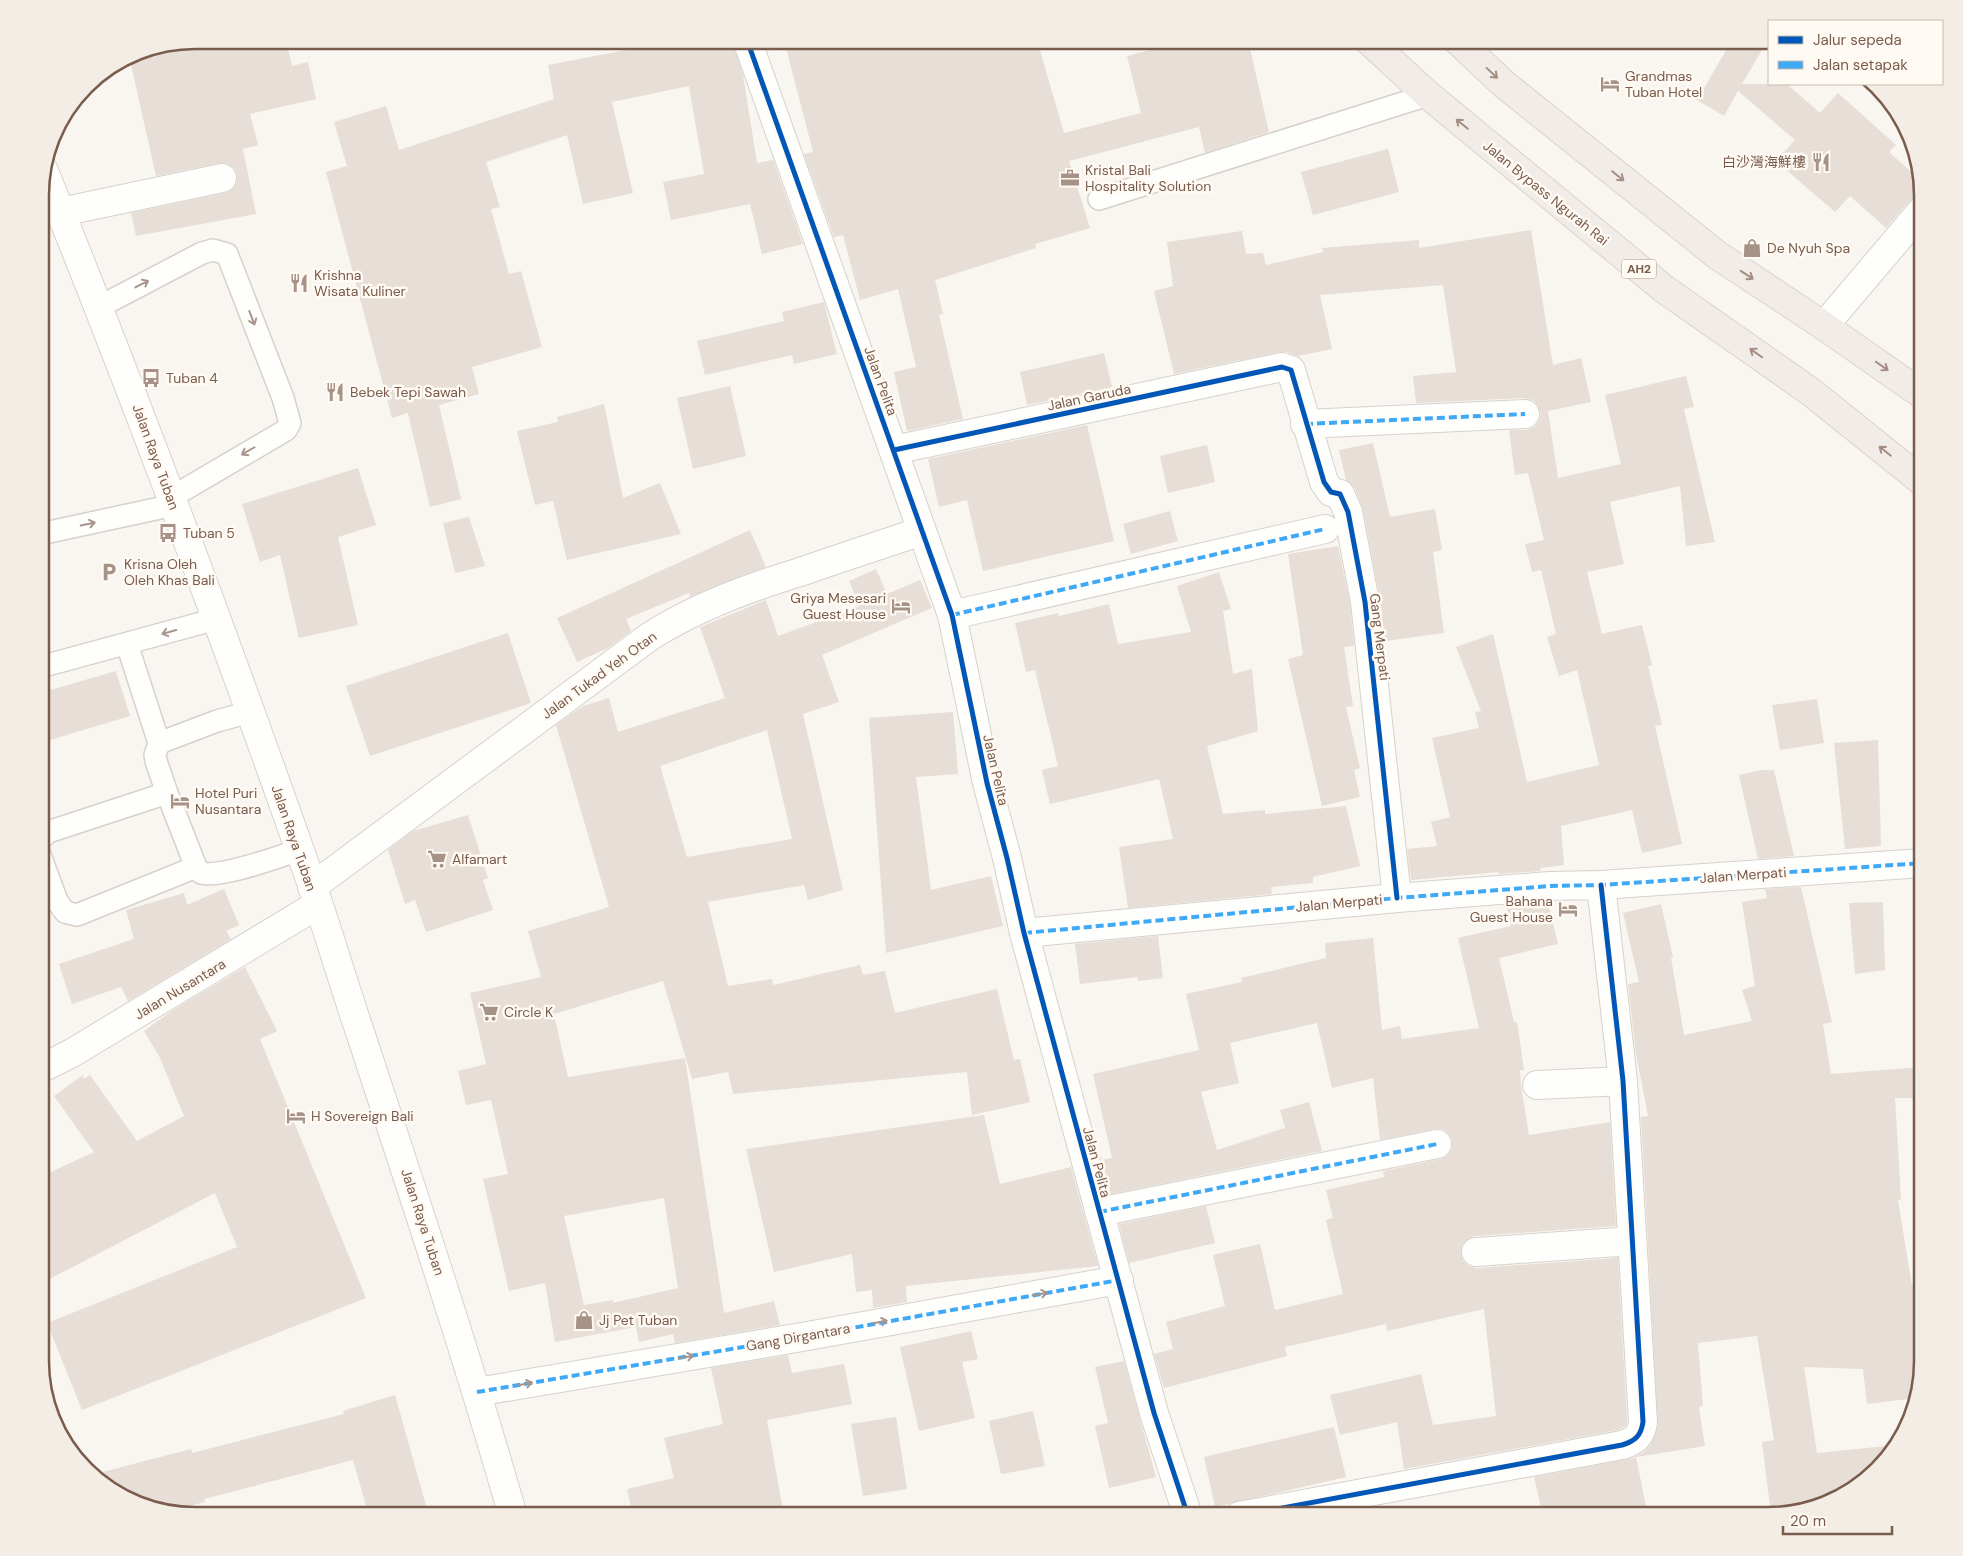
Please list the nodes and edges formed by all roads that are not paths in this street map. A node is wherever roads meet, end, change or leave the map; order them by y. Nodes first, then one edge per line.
1 (750, 49) edge
2 (1378, 49) edge
3 (1467, 49) edge
4 (1428, 95) junction
5 (222, 178) dead end
6 (49, 183) edge
7 (1099, 199) dead end
8 (61, 212) junction
9 (1914, 220) edge
10 (99, 307) junction
11 (1824, 326) junction
12 (1288, 368) joint
13 (1914, 389) edge
14 (1525, 414) dead end
15 (1305, 424) junction
16 (894, 450) junction
17 (1914, 475) edge
18 (173, 501) junction
19 (1324, 529) dead end
20 (922, 531) junction
21 (49, 532) edge
22 (952, 615) junction
23 (216, 619) junction
24 (127, 644) junction
25 (49, 665) edge
26 (250, 712) junction
27 (159, 743) junction
28 (166, 793) junction
29 (49, 832) edge
30 (299, 850) junction
31 (1914, 864) edge
32 (196, 867) junction
33 (49, 880) edge
34 (1601, 885) junction
35 (315, 896) junction
36 (1397, 898) junction
37 (1024, 933) junction
38 (49, 1064) edge
39 (1623, 1081) junction
40 (1537, 1085) dead end
41 (1437, 1144) dead end
42 (1099, 1212) junction
43 (1632, 1241) junction
44 (1476, 1252) dead end
45 (1119, 1280) junction
46 (477, 1392) junction
47 (510, 1507) edge
48 (1185, 1507) edge
49 (1287, 1507) edge

1 - 16 street, Jalan Pelita
2 - 4 highway, Jalan Bypass Ngurah Rai / AH2
3 -> 11 highway
4 - 7 lane
17 -> 4 highway, Jalan Bypass Ngurah Rai / AH2
5 - 8 street
6 - 8 street, Jalan Raya Tuban
8 - 10 street, Jalan Raya Tuban
9 - 11 street
10 - 18 street, Jalan Raya Tuban
10 -> 18 lane
11 -> 13 highway
12 - 15 street, Gang Merpati
12 - 16 street, Jalan Garuda
14 - 15 street
15 - 36 street, Gang Merpati
16 - 20 street, Jalan Pelita
21 -> 18 lane
18 - 23 street, Jalan Raya Tuban
19 - 22 street
20 - 22 street, Jalan Pelita
20 - 35 street, Jalan Tukad Yeh Otan
22 - 37 street, Jalan Pelita
23 -> 24 lane
23 - 26 street, Jalan Raya Tuban
24 - 25 lane
24 - 27 lane
26 - 27 lane
26 - 30 street, Jalan Raya Tuban
27 - 28 lane
28 - 29 lane
28 - 32 lane
30 - 32 lane
30 - 35 street, Jalan Raya Tuban
31 - 34 street, Jalan Merpati
32 - 33 lane
34 - 36 street, Jalan Merpati
34 - 39 street
35 - 38 street, Jalan Nusantara
35 - 46 street, Jalan Raya Tuban
36 - 37 street, Jalan Merpati
37 - 42 street, Jalan Pelita
39 - 40 street
39 - 43 street
41 - 42 street
42 - 45 street, Jalan Pelita
43 - 44 street
43 - 49 street
46 -> 45 street, Gang Dirgantara
45 - 48 street, Jalan Pelita
46 - 47 street, Jalan Raya Tuban

